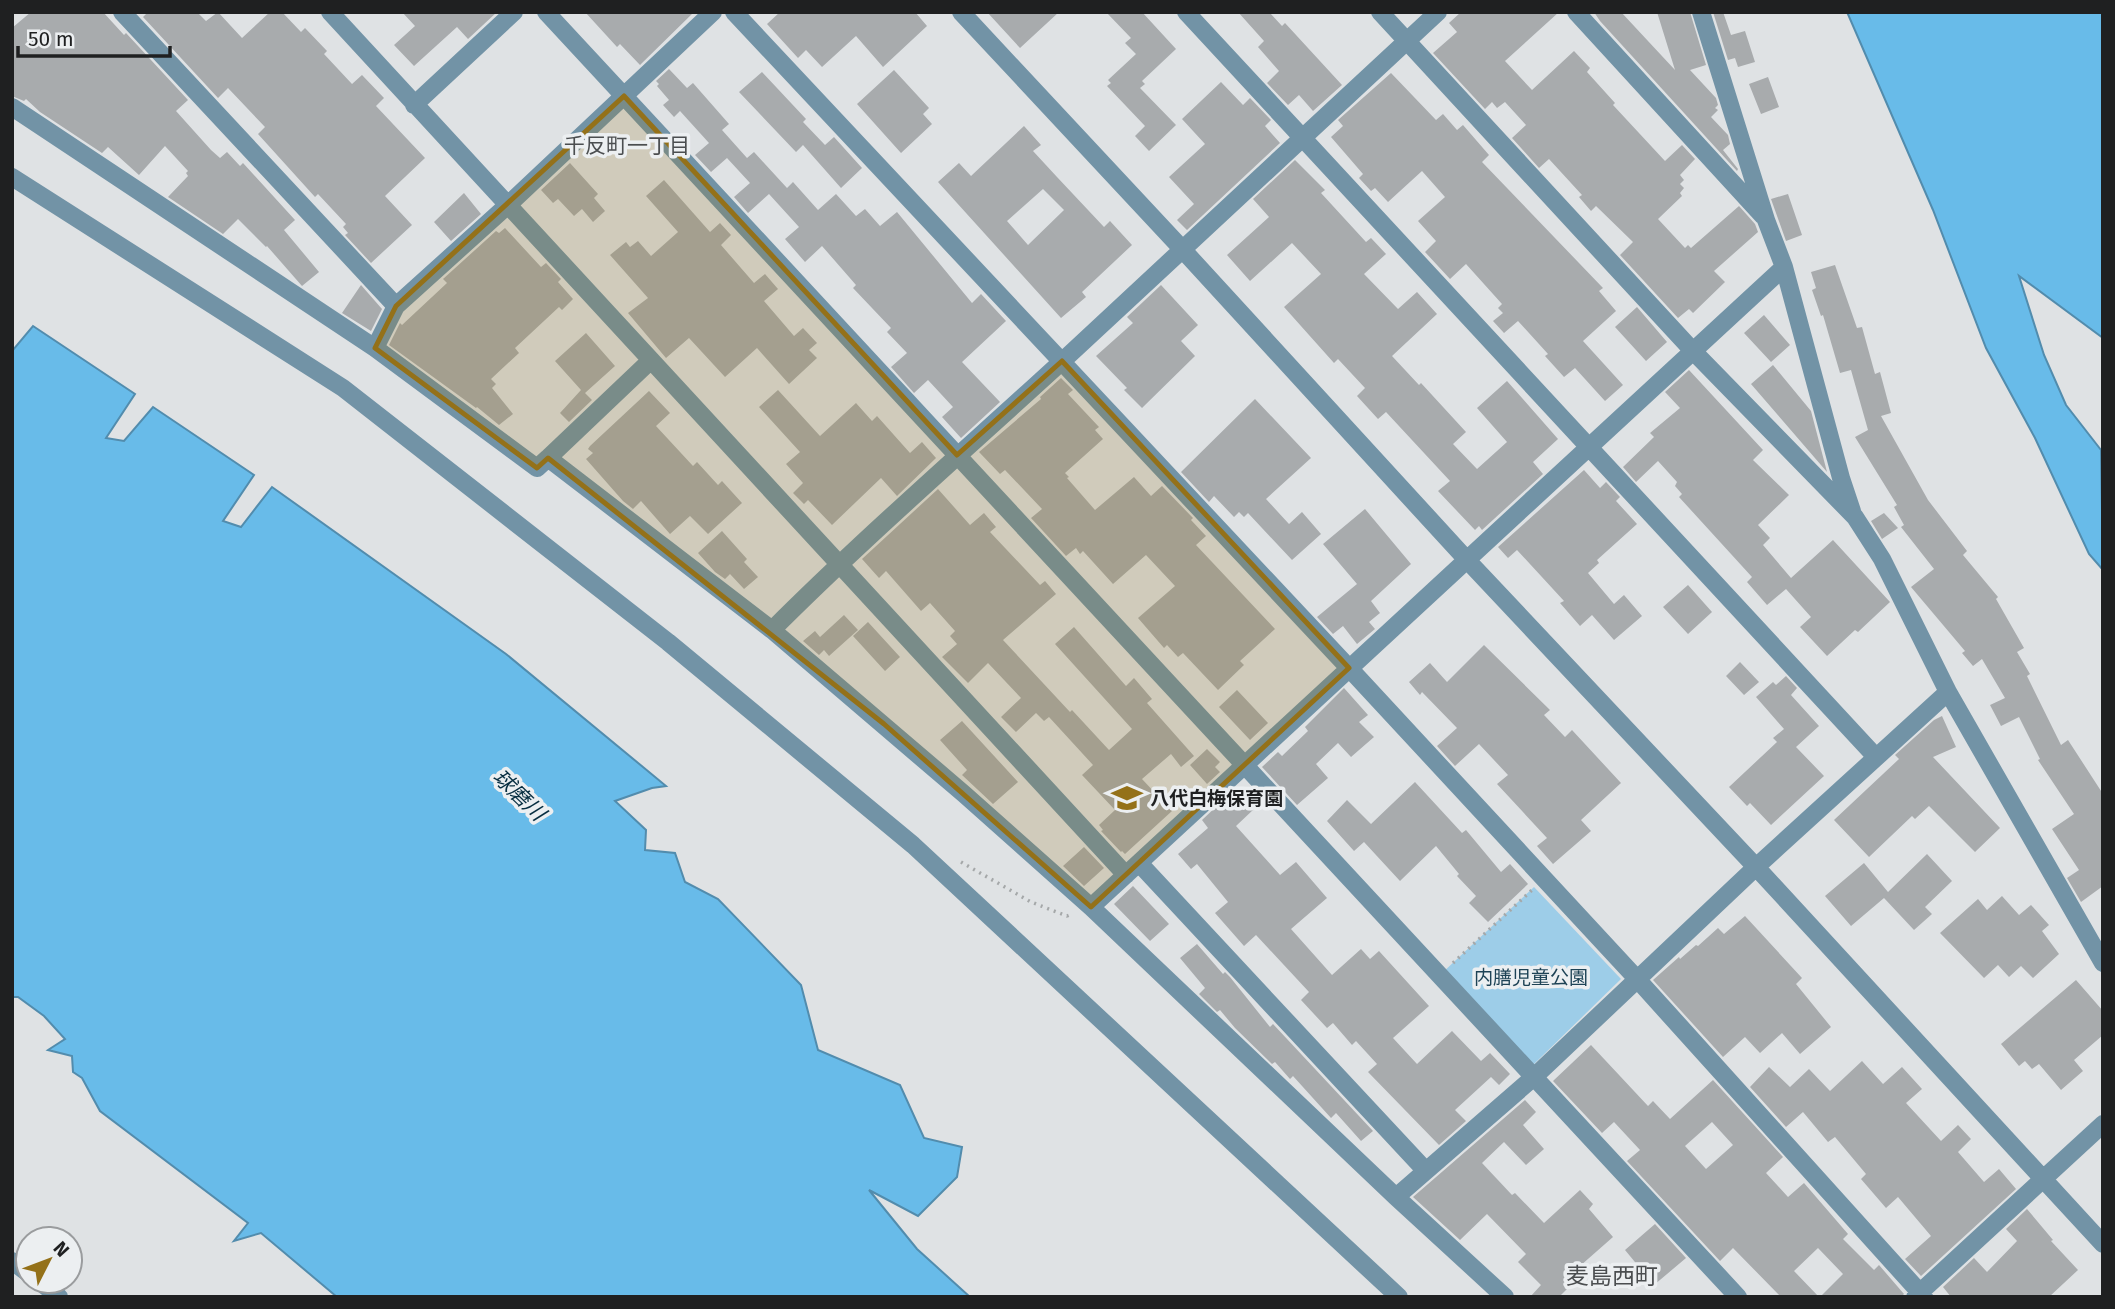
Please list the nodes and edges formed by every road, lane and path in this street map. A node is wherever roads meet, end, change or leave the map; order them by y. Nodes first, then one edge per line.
1 (122, 12) edge
2 (330, 12) edge
3 (514, 12) edge
4 (546, 12) edge
5 (713, 12) edge
6 (734, 12) edge
7 (961, 12) edge
8 (1186, 12) edge
9 (1380, 12) edge
10 (1438, 12) edge
11 (1576, 12) edge
12 (1701, 12) edge
13 (1407, 41) junction
14 (624, 96) junction
15 (414, 104) junction
16 (12, 107) edge
17 (1302, 137) junction
18 (12, 177) edge
19 (509, 204) junction
20 (1766, 220) junction
21 (1183, 250) junction
22 (1784, 267) junction
23 (396, 306) junction
24 (375, 348) junction
25 (1693, 351) junction
26 (650, 361) junction
27 (1062, 361) junction
28 (1589, 447) junction
29 (957, 455) junction
30 (548, 458) junction
31 (1854, 517) junction
32 (1467, 560) junction
33 (838, 564) junction
34 (772, 630) junction
35 (1349, 668) junction
36 (1948, 692) junction
37 (1876, 758) junction
38 (1244, 765) junction
39 (952, 857) dead end
40 (1756, 867) junction
41 (1132, 869) junction
42 (1544, 879) junction
43 (1091, 907) junction
44 (2103, 963) edge
45 (1440, 975) junction
46 (1638, 980) junction
47 (1534, 1077) junction
48 (2103, 1124) edge
49 (1426, 1171) junction
50 (2043, 1179) junction
51 (1396, 1197) junction
52 (2103, 1244) edge
53 (1920, 1295) edge
54 (1399, 1297) edge
55 (1505, 1297) edge
56 (1738, 1297) edge

1 - 23 street
2 - 15 street
3 - 15 street
4 - 14 street
5 - 14 street
6 - 27 street
7 - 21 street
8 - 17 street
9 - 13 street
10 - 13 street
11 - 20 street
12 - 20 street
13 - 17 street
13 - 25 street
14 - 19 street
14 - 29 street
15 - 19 street
16 - 24 street
17 - 21 street
17 - 28 street
18 - 54 street
19 - 23 street
19 - 26 street
20 - 22 street
21 - 27 street
21 - 32 street
22 - 25 street
22 - 31 street
23 - 24 street
24 - 30 street
25 - 28 street
25 - 31 street
26 - 30 street
26 - 33 street
27 - 29 street
27 - 35 street
28 - 32 street
28 - 37 street
29 - 33 street
29 - 38 street
30 - 34 street
31 - 36 street
32 - 35 street
32 - 40 street
33 - 34 street
33 - 41 street
34 - 43 street
35 - 38 street
35 - 42 street
36 - 37 street
36 - 44 street
37 - 40 street
38 - 41 street
38 - 45 street
39 - 43 path
40 - 46 street
40 - 50 street
41 - 43 street
41 - 49 street
42 - 45 path
42 - 46 street
43 - 51 street
45 - 47 street
46 - 47 street
46 - 53 street
47 - 49 street
47 - 56 street
48 - 50 street
49 - 51 street
50 - 52 street
50 - 53 street
51 - 55 street

